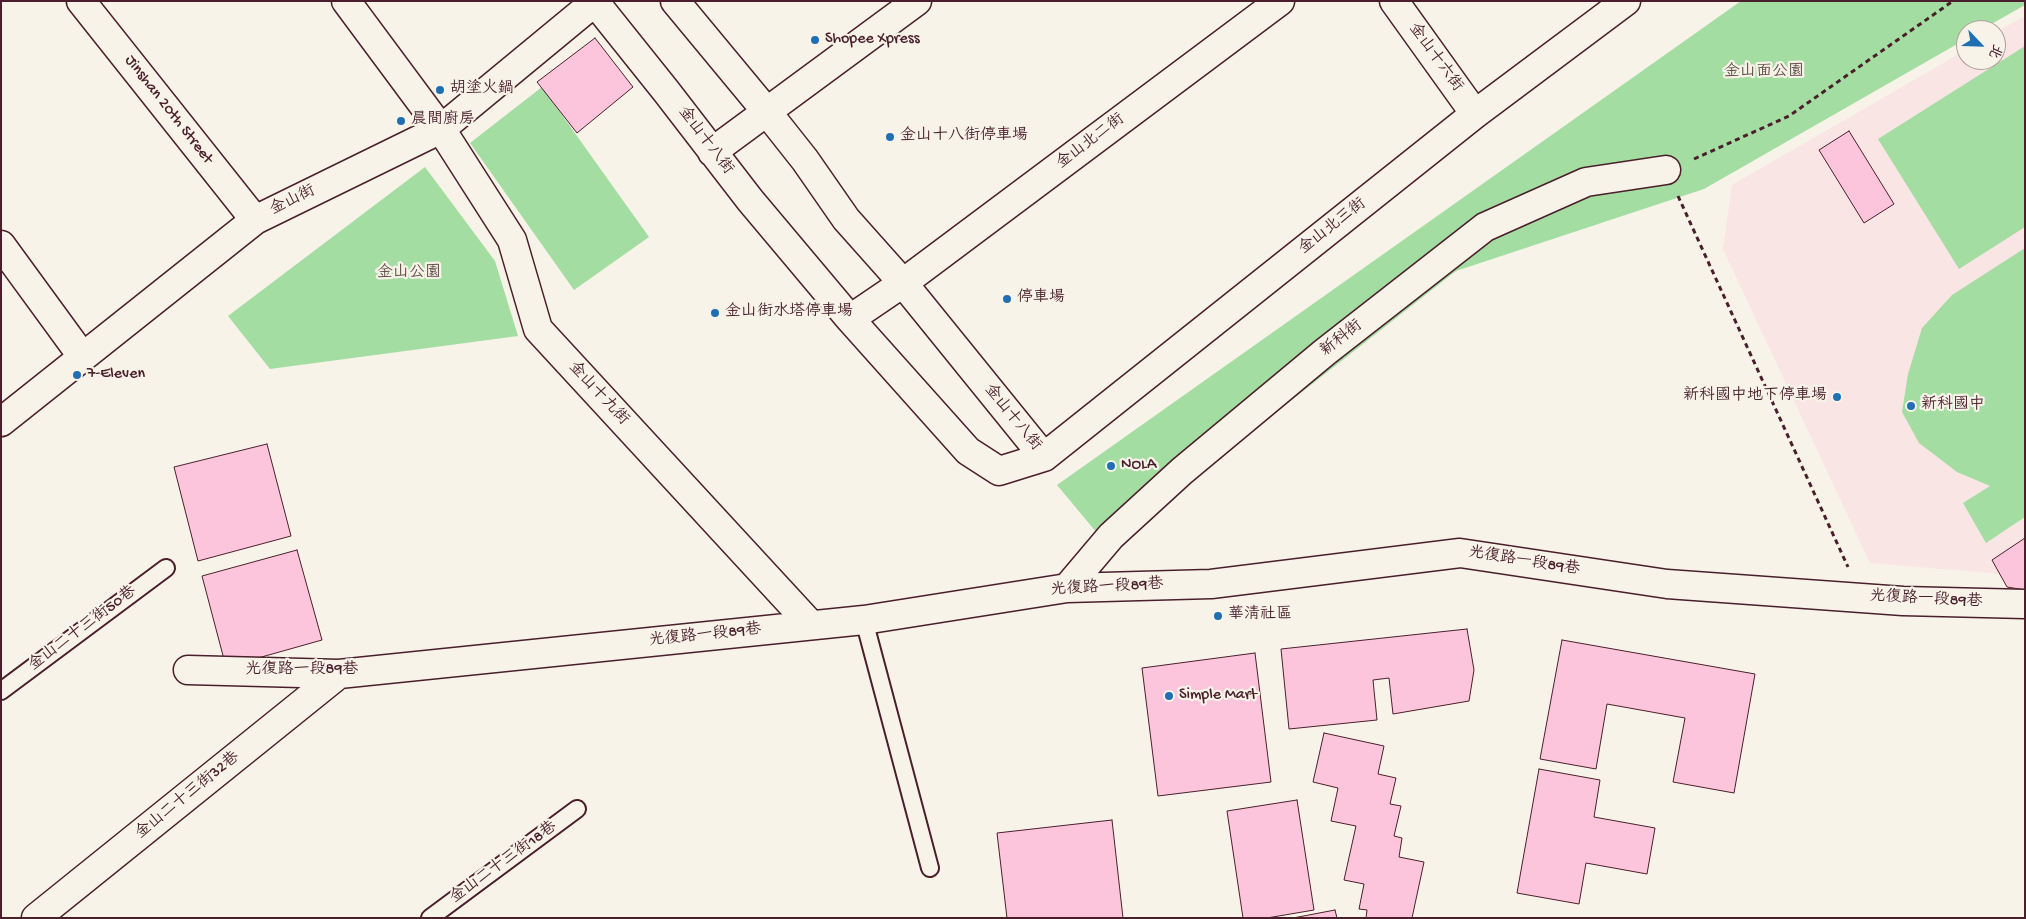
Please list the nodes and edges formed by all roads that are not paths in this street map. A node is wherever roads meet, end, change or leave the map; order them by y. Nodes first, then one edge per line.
1 (81, 1) edge
2 (346, 1) edge
3 (674, 1) edge
4 (917, 1) edge
5 (1280, 1) edge
6 (1394, 1) edge
7 (1626, 1) edge
8 (595, 2) edge
9 (767, 112) junction
10 (1476, 114) junction
11 (440, 129) junction
12 (712, 152) junction
13 (1666, 170) road end
14 (255, 220) junction
15 (1, 245) edge
16 (903, 283) junction
17 (850, 319) junction
18 (82, 356) junction
19 (1, 422) edge
20 (1044, 457) junction
21 (166, 568) dead end
22 (1067, 588) junction
23 (2025, 604) edge
24 (864, 620) junction
25 (810, 625) junction
26 (188, 670) dead end
27 (340, 674) junction
28 (1, 690) edge
29 (577, 809) dead end
30 (930, 868) dead end
31 (36, 918) edge
32 (430, 918) edge

1 - 14 street, Jinshan 20th Street
2 - 11 street, 金山十九街
3 - 9 street, 金山十八街
4 - 9 street
5 - 16 street, 金山北二街
6 - 10 street, 金山十六街
7 - 10 street, 金山北三街
8 - 11 street, 金山街
8 - 12 street, 金山十八街
9 - 12 street
9 - 16 street, 金山十八街
10 - 20 street, 金山北三街
11 - 14 street, 金山街
11 - 25 street, 金山十九街
12 - 17 street, 金山十八街
13 - 22 street, 新科街
14 - 18 street, 金山街
15 - 18 street
16 - 17 street, 金山北二街
16 - 20 street, 金山十八街
17 - 20 street, 金山十八街
18 - 19 street, 金山街
21 - 28 lane, 金山二十三街50巷
22 - 23 street, 光復路一段89巷
22 - 24 street, 光復路一段89巷
24 - 25 street, 光復路一段89巷
24 - 30 lane
25 - 27 street, 光復路一段89巷
26 - 27 street, 光復路一段89巷
27 - 31 street, 金山二十三街32巷
29 - 32 lane, 金山二十三街18巷

